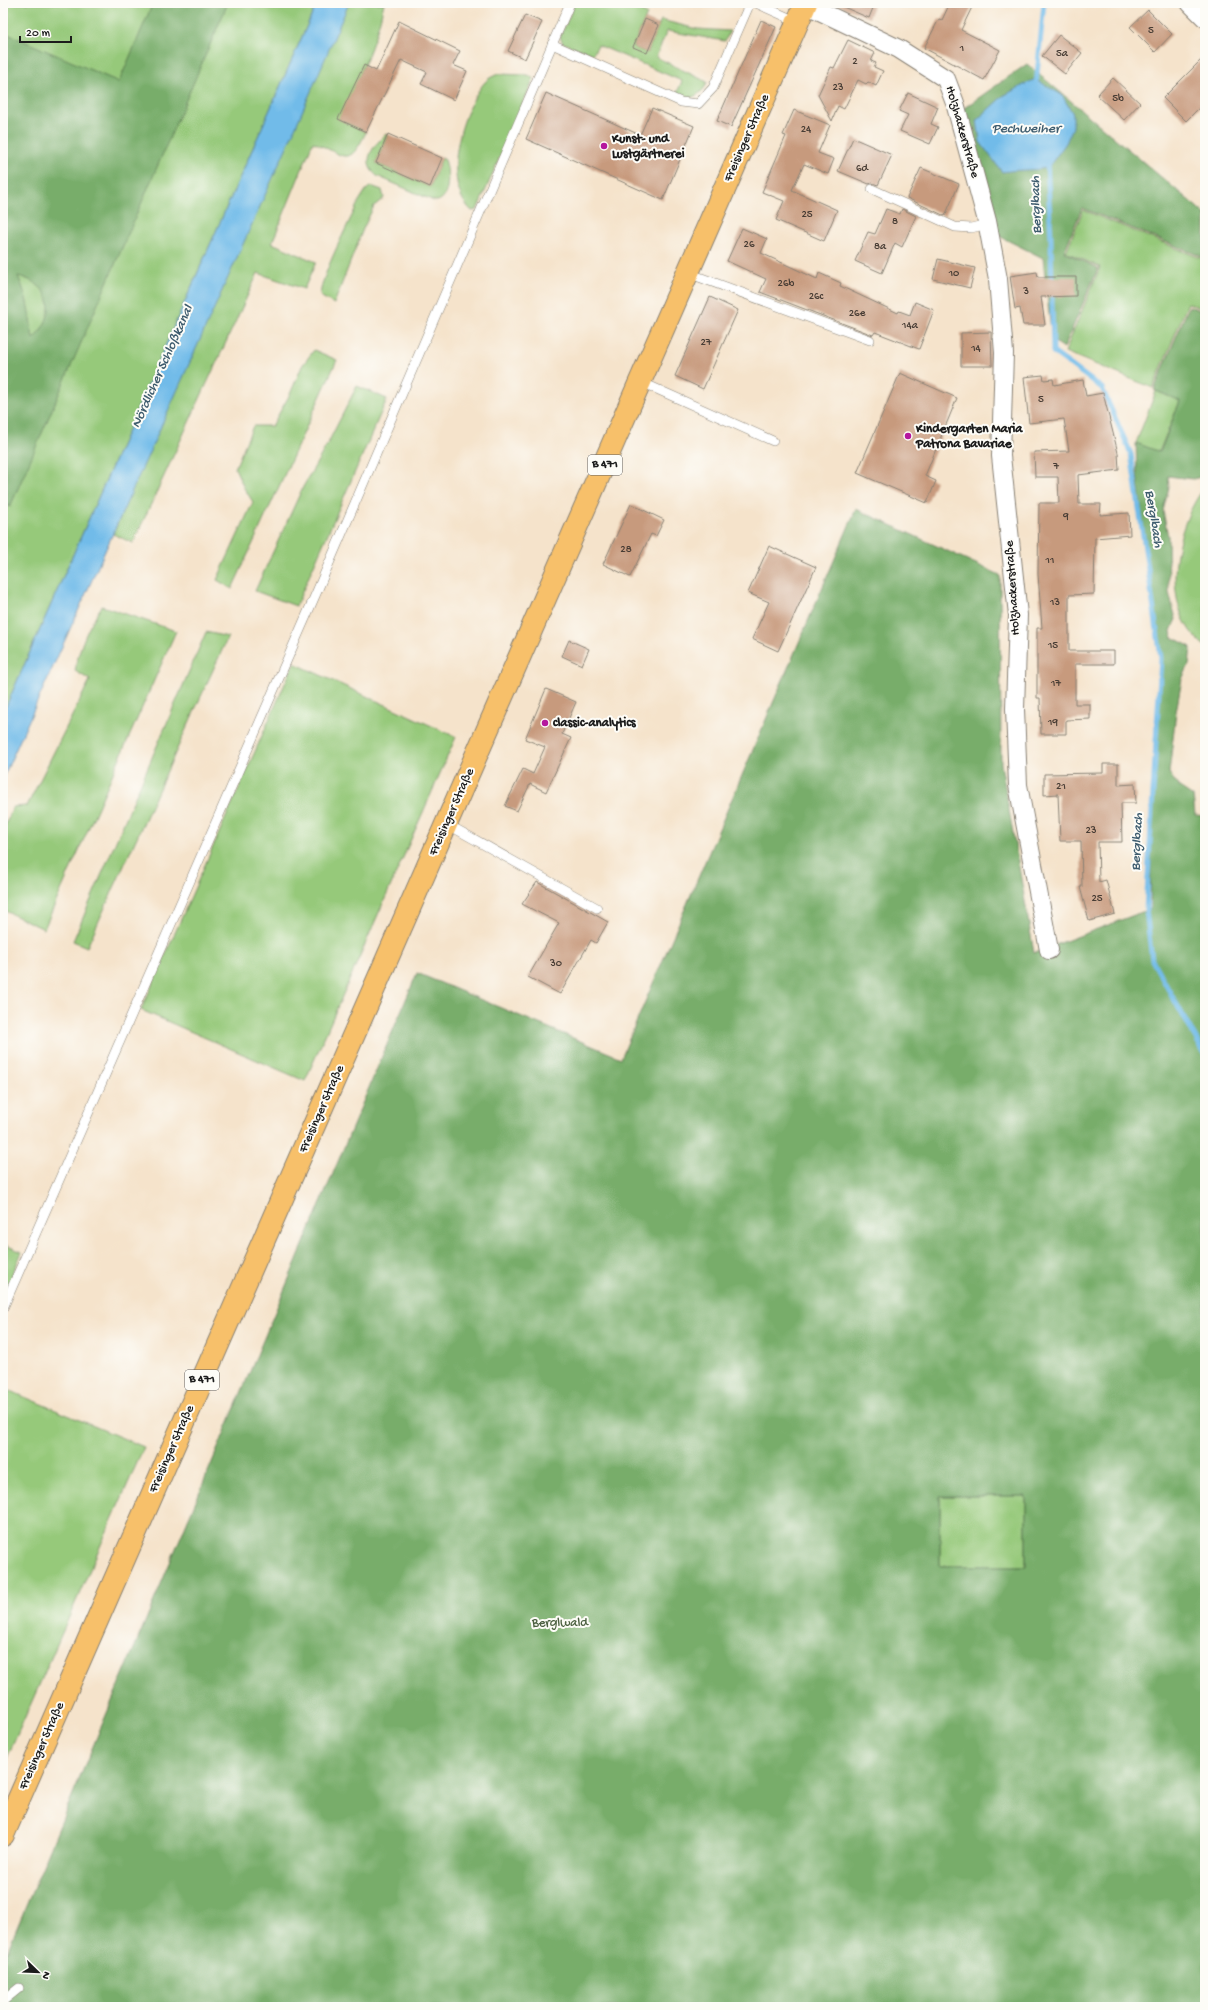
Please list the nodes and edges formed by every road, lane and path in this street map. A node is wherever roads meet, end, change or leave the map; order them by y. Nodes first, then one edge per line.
1 (570, 3) edge
2 (750, 3) edge
3 (756, 3) edge
4 (1190, 3) edge
5 (803, 10) edge
6 (1205, 18) edge
7 (552, 44) junction
8 (872, 190) dead end
9 (988, 224) junction
10 (688, 273) junction
11 (870, 340) dead end
12 (641, 382) junction
13 (773, 441) dead end
14 (447, 824) junction
15 (597, 908) dead end
16 (1049, 950) dead end
17 (3, 1308) edge
18 (3, 1835) edge
19 (19, 1988) dead end
20 (3, 2001) edge

1 - 7 lane
2 - 7 lane
3 - 5 lane
4 - 6 street
5 - 9 street, Holzhackerstraße
5 - 10 main road, Freisinger Straße / B 471
7 - 17 lane
8 - 9 lane
9 - 16 street, Holzhackerstraße
10 - 11 lane
10 - 12 main road, Freisinger Straße / B 471
12 - 13 lane
12 - 14 main road, Freisinger Straße / B 471
14 - 15 lane
14 - 18 main road, Freisinger Straße / B 471
19 - 20 lane

